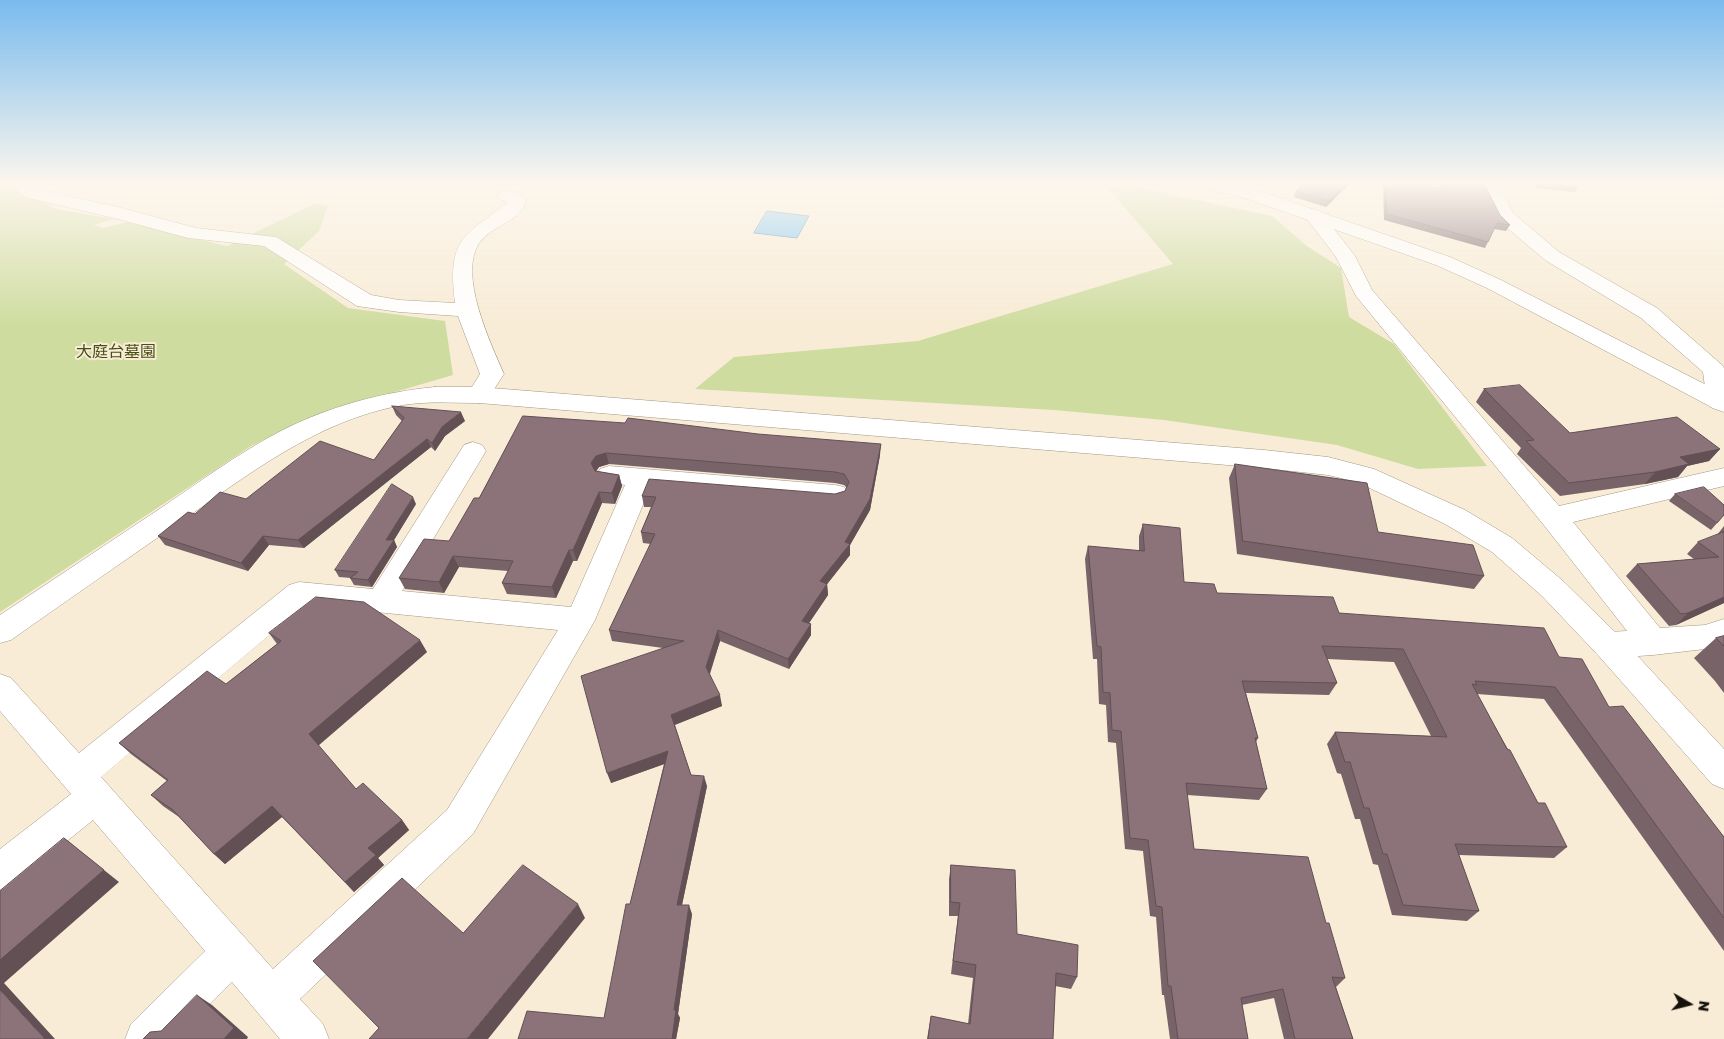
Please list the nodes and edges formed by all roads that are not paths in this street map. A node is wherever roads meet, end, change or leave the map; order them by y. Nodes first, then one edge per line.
1 (182, 230) edge
2 (480, 230) edge
3 (1325, 230) edge
4 (1355, 230) edge
5 (1522, 230) edge
6 (467, 310) junction
7 (479, 395) junction
8 (1722, 403) edge
9 (473, 451) dead end
10 (609, 475) edge
11 (1724, 477) edge
12 (641, 478) junction
13 (835, 494) edge
14 (1553, 518) junction
15 (381, 601) junction
16 (580, 620) junction
17 (0, 631) edge
18 (1724, 631) edge
19 (1653, 642) junction
20 (1608, 645) junction
21 (0, 688) edge
22 (1724, 774) edge
23 (86, 786) junction
24 (0, 872) edge
25 (232, 953) junction
26 (271, 998) junction
27 (146, 1039) edge
28 (308, 1039) edge

1 - 6 street
2 - 6 street
3 - 14 street
4 - 8 street
5 - 8 street
6 - 7 street
7 - 17 street
7 - 20 street
9 - 15 street
10 - 12 street
11 - 14 street
12 - 13 street
12 - 16 street
14 - 19 street
15 - 16 street
15 - 23 street
16 - 26 street
18 - 19 street
19 - 20 street
20 - 22 street
21 - 23 street
23 - 24 street
23 - 25 street
25 - 26 street
25 - 27 street
26 - 28 street

